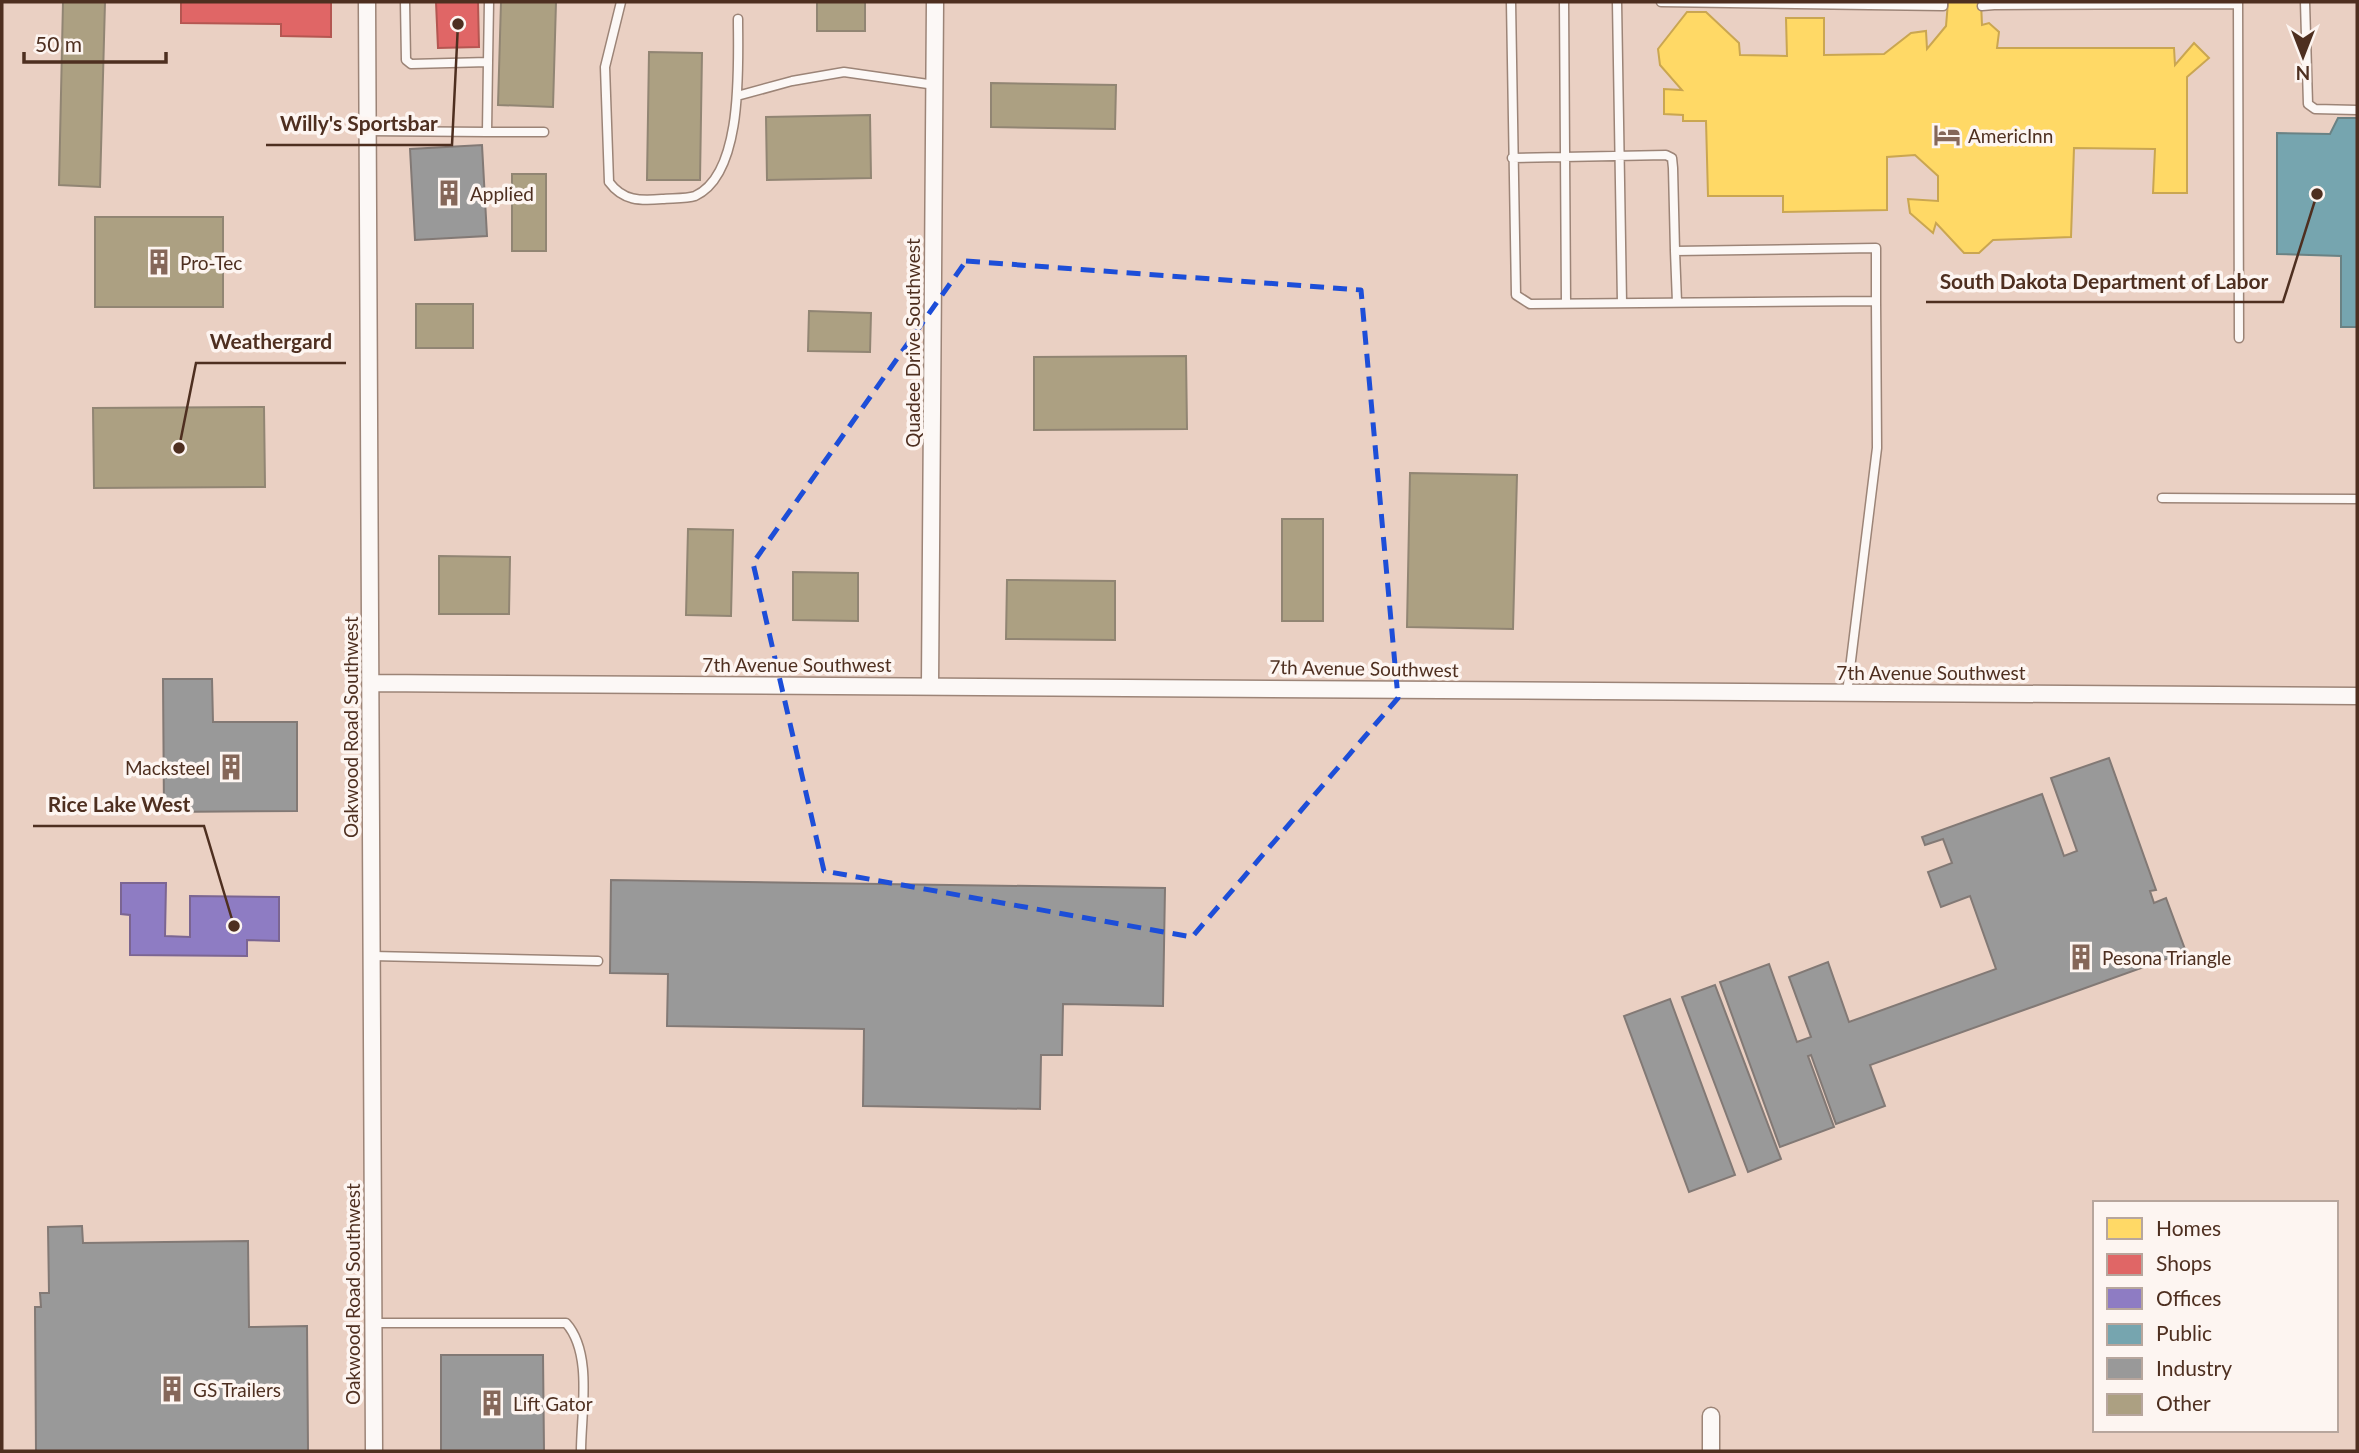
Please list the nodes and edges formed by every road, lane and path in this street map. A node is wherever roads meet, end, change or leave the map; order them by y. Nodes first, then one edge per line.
1 (367, 2) edge
2 (405, 2) edge
3 (489, 2) edge
4 (621, 2) edge
5 (935, 2) edge
6 (1511, 2) edge
7 (1564, 2) edge
8 (1617, 2) edge
9 (1661, 2) edge
10 (2305, 2) edge
11 (2238, 3) edge
12 (1994, 4) edge
13 (1944, 5) edge
14 (1982, 6) dead end
15 (738, 19) dead end
16 (488, 62) junction
17 (935, 85) junction
18 (737, 96) junction
19 (2357, 110) edge
20 (368, 131) junction
21 (487, 132) junction
22 (544, 132) dead end
23 (1621, 156) junction
24 (1566, 157) junction
25 (1512, 158) junction
26 (1675, 251) junction
27 (1876, 301) junction
28 (1676, 302) junction
29 (1566, 303) junction
30 (1622, 303) junction
31 (2239, 338) dead end
32 (2162, 498) dead end
33 (2357, 499) edge
34 (371, 684) junction
35 (930, 685) junction
36 (1847, 693) junction
37 (2357, 696) edge
38 (372, 956) junction
39 (598, 961) dead end
40 (373, 1323) junction
41 (1711, 1416) dead end
42 (374, 1451) edge
43 (581, 1451) edge
44 (1711, 1451) edge

1 - 20 street, Oakwood Road Southwest
2 - 16 lane
3 - 16 lane
4 - 18 lane
5 - 17 street, Quadee Drive Southwest
6 - 25 lane
7 - 24 lane
8 - 23 lane
9 - 13 lane
10 - 19 lane
11 - 12 lane
11 - 31 lane
12 - 14 lane
15 - 18 lane
16 - 21 lane
17 - 18 lane
17 - 35 street, Quadee Drive Southwest
20 - 21 lane
20 - 34 street, Oakwood Road Southwest
21 - 22 lane
23 - 24 lane
23 - 26 lane
23 - 30 lane
24 - 25 lane
24 - 29 lane
25 - 29 lane
26 - 27 lane
26 - 28 lane
27 - 28 lane
27 - 36 lane
28 - 30 lane
29 - 30 lane
32 - 33 lane
34 - 35 street, 7th Avenue Southwest
34 - 38 street, Oakwood Road Southwest
35 - 36 street, 7th Avenue Southwest
36 - 37 street, 7th Avenue Southwest
38 - 39 lane
38 - 40 street, Oakwood Road Southwest
40 - 42 street, Oakwood Road Southwest
40 - 43 lane
41 - 44 street

